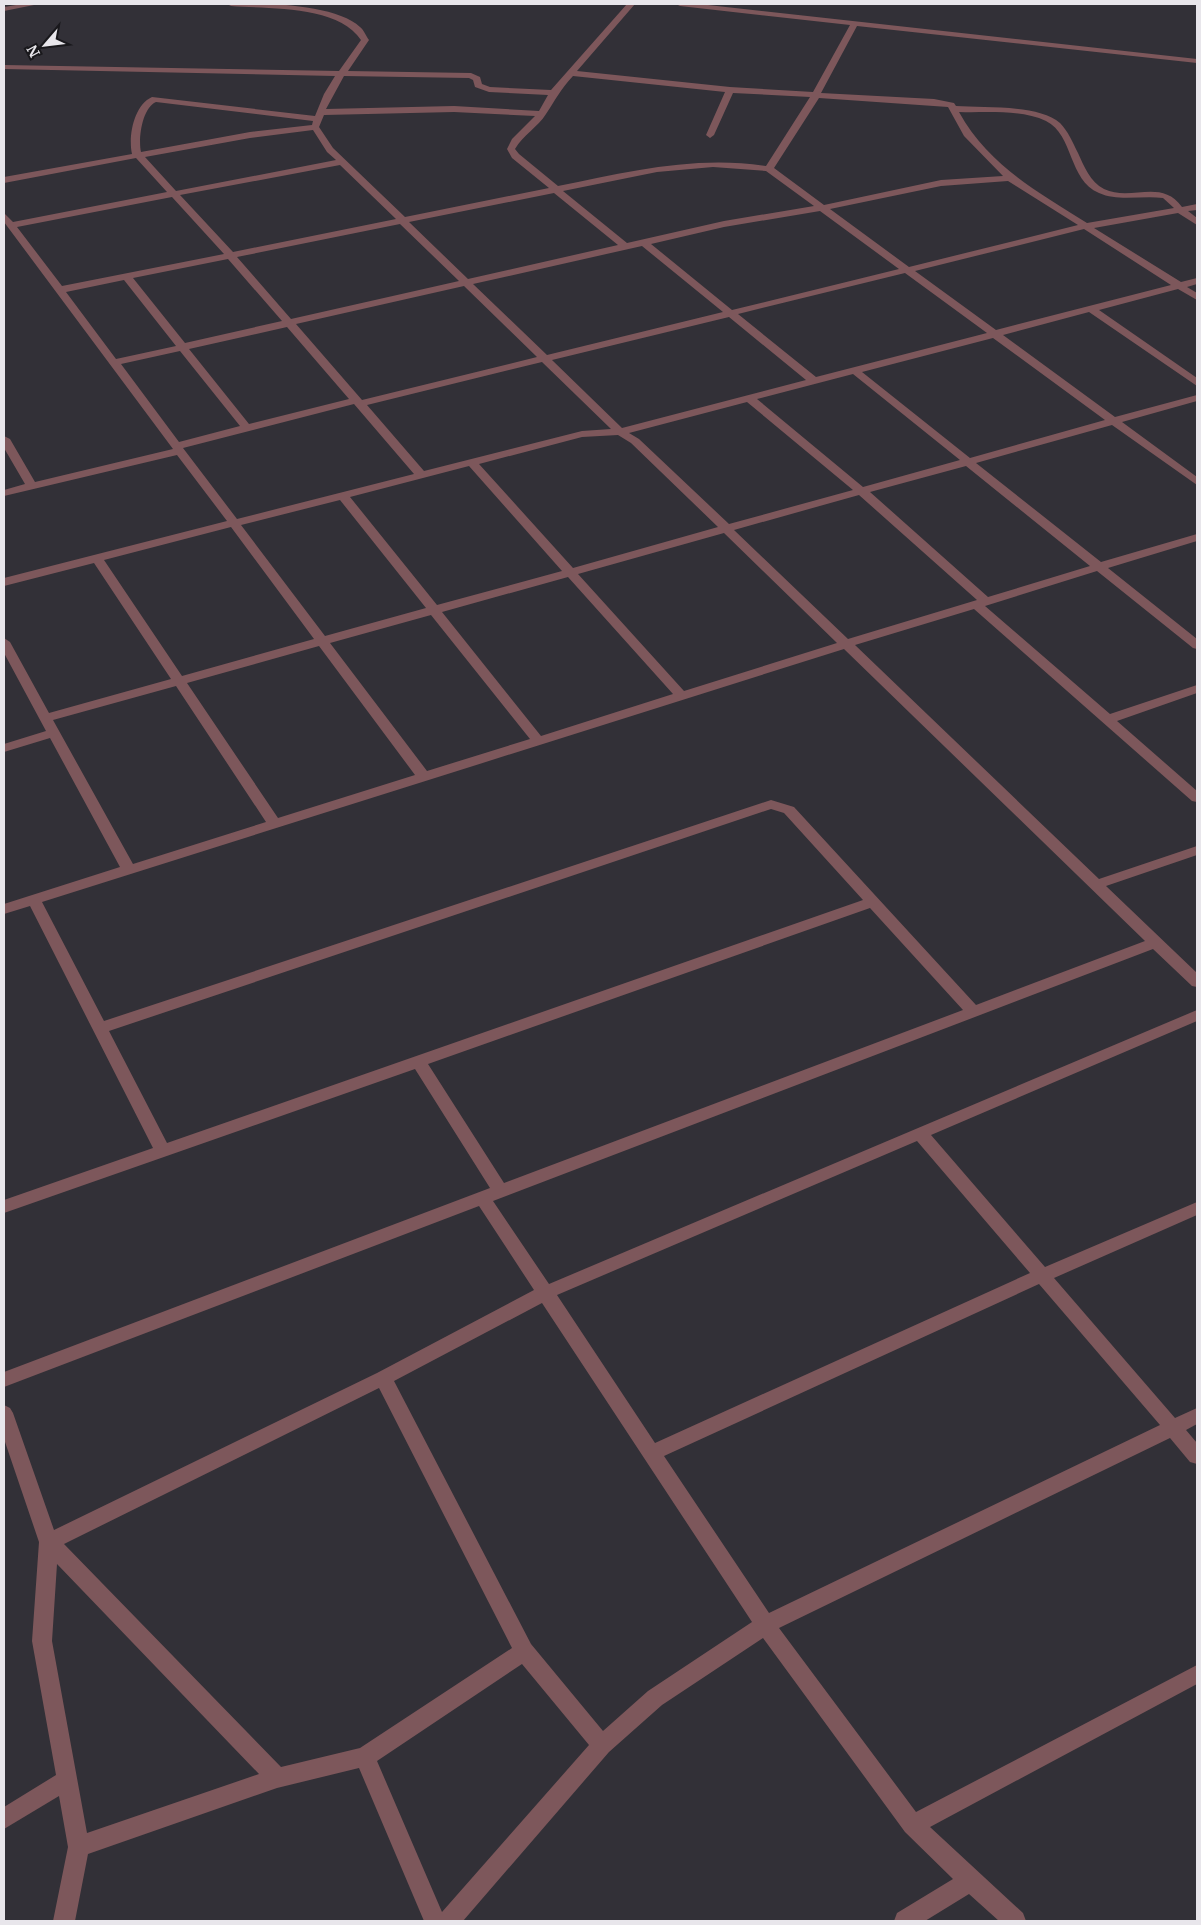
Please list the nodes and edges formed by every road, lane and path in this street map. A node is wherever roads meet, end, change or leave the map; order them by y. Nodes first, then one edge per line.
1 (35, 4) edge
2 (231, 4) edge
3 (631, 4) edge
4 (680, 4) edge
5 (271, 5) edge
6 (4, 9) edge
7 (855, 23) junction
8 (1197, 61) edge
9 (4, 67) edge
10 (343, 72) junction
11 (572, 73) junction
12 (730, 90) junction
13 (554, 93) junction
14 (816, 95) junction
15 (956, 109) junction
16 (542, 114) junction
17 (319, 119) junction
18 (710, 135) dead end
19 (137, 154) junction
20 (341, 162) junction
21 (769, 169) junction
22 (1010, 178) junction
23 (4, 180) edge
24 (555, 188) junction
25 (173, 193) junction
26 (1197, 207) edge
27 (821, 208) junction
28 (1179, 210) junction
29 (4, 216) edge
30 (402, 220) junction
31 (1197, 222) edge
32 (11, 225) junction
33 (1087, 226) junction
34 (643, 242) junction
35 (625, 246) junction
36 (231, 256) junction
37 (904, 269) junction
38 (126, 277) junction
39 (1197, 281) edge
40 (469, 284) junction
41 (1179, 286) junction
42 (59, 290) junction
43 (1197, 297) edge
44 (1091, 309) junction
45 (730, 314) junction
46 (290, 325) junction
47 (994, 333) junction
48 (184, 348) junction
49 (543, 358) junction
50 (114, 363) junction
51 (855, 371) junction
52 (815, 382) junction
53 (1197, 383) edge
54 (1197, 398) edge
55 (750, 399) junction
56 (358, 402) junction
57 (1114, 421) junction
58 (247, 428) junction
59 (620, 432) junction
60 (4, 439) edge
61 (178, 448) junction
62 (968, 462) junction
63 (472, 463) junction
64 (422, 476) junction
65 (1197, 482) edge
66 (32, 486) junction
67 (860, 490) junction
68 (4, 493) edge
69 (342, 496) junction
70 (234, 523) junction
71 (727, 528) junction
72 (1197, 537) edge
73 (97, 558) junction
74 (1101, 568) junction
75 (570, 572) junction
76 (4, 582) edge
77 (982, 603) junction
78 (434, 610) junction
79 (322, 641) junction
80 (4, 642) edge
81 (846, 644) junction
82 (1197, 645) edge
83 (179, 680) junction
84 (1197, 689) edge
85 (682, 696) junction
86 (45, 718) junction
87 (1108, 719) junction
88 (54, 733) junction
89 (538, 741) junction
90 (4, 748) edge
91 (424, 777) junction
92 (1197, 798) edge
93 (276, 824) junction
94 (1197, 850) edge
95 (129, 870) junction
96 (1096, 885) junction
97 (34, 900) junction
98 (874, 901) junction
99 (4, 910) edge
100 (1156, 942) junction
101 (1197, 982) edge
102 (974, 1012) junction
103 (1197, 1014) edge
104 (100, 1028) junction
105 (418, 1061) junction
106 (920, 1133) junction
107 (164, 1152) junction
108 (500, 1190) junction
109 (482, 1197) junction
110 (4, 1207) edge
111 (1197, 1208) edge
112 (1043, 1275) junction
113 (547, 1292) junction
114 (384, 1378) junction
115 (4, 1380) edge
116 (4, 1413) edge
117 (1197, 1416) edge
118 (1175, 1427) junction
119 (652, 1453) junction
120 (1197, 1456) edge
121 (49, 1542) junction
122 (766, 1625) junction
123 (524, 1651) junction
124 (1197, 1674) edge
125 (602, 1745) junction
126 (365, 1756) junction
127 (277, 1778) junction
128 (68, 1779) junction
129 (4, 1819) edge
130 (913, 1825) junction
131 (79, 1847) junction
132 (970, 1881) junction
133 (61, 1920) edge
134 (435, 1921) edge
135 (449, 1921) edge
136 (905, 1921) edge
137 (1015, 1921) edge

1 - 6 street
2 - 5 street
3 - 11 street
4 - 7 street
5 - 10 street
7 - 8 street
7 - 14 street
9 - 10 street
10 - 13 street
10 - 17 street
11 - 12 street
11 - 13 street
12 - 14 street
12 - 18 street
13 - 16 street
14 - 15 street
14 - 21 street
15 - 22 street
15 - 28 street
16 - 17 street
16 - 24 street
17 - 19 street
17 - 19 street
17 - 20 street
19 - 23 street
19 - 25 street
20 - 25 street
20 - 30 street
21 - 24 street
21 - 27 street
22 - 27 street
22 - 33 street
24 - 30 street
24 - 35 street
25 - 32 street
25 - 36 street
26 - 28 street
27 - 34 street
27 - 37 street
28 - 31 street
28 - 33 street
29 - 32 street
30 - 36 street
30 - 40 street
32 - 42 street
33 - 37 street
33 - 41 street
34 - 35 street
34 - 45 street
35 - 40 street
36 - 38 street
36 - 46 street
37 - 45 street
37 - 47 street
38 - 42 street
38 - 48 street
39 - 41 street
40 - 46 street
40 - 49 street
41 - 43 street
41 - 44 street
42 - 50 street
44 - 47 street
44 - 53 street
45 - 49 street
45 - 52 street
46 - 48 street
46 - 56 street
47 - 51 street
47 - 57 street
48 - 50 street
48 - 58 street
49 - 56 street
49 - 59 street
50 - 61 street
51 - 52 street
51 - 62 street
52 - 55 street
54 - 57 street
55 - 59 street
55 - 67 street
56 - 58 street
56 - 64 street
57 - 62 street
57 - 65 street
58 - 61 street
59 - 63 street
59 - 71 street
60 - 66 street
61 - 66 street
61 - 70 street
62 - 67 street
62 - 74 street
63 - 64 street
63 - 75 street
64 - 69 street
66 - 68 street
67 - 71 street
67 - 77 street
69 - 70 street
69 - 78 street
70 - 73 street
70 - 79 street
71 - 75 street
71 - 81 street
72 - 74 street
73 - 76 street
73 - 83 street
74 - 77 street
74 - 82 street
75 - 78 street
75 - 85 street
77 - 81 street
77 - 87 street
78 - 79 street
78 - 89 street
79 - 83 street
79 - 91 street
80 - 86 street
81 - 85 street
81 - 96 street
83 - 86 street
83 - 93 street
84 - 87 street
85 - 89 street
86 - 88 street
87 - 92 street
88 - 90 street
88 - 95 street
89 - 91 street
91 - 93 street
93 - 95 street
94 - 96 street
95 - 97 street
96 - 100 street
97 - 99 street
97 - 104 street
98 - 102 street
98 - 104 street
98 - 105 street
100 - 101 street
100 - 102 street
102 - 108 street
103 - 106 street
104 - 107 street
105 - 107 street
105 - 108 street
106 - 112 street
106 - 113 street
107 - 110 street
108 - 109 street
109 - 113 street
109 - 115 street
111 - 112 street
112 - 118 street
112 - 119 street
113 - 114 street
113 - 119 street
114 - 121 street
114 - 123 street
116 - 121 street
117 - 118 street
118 - 120 street
118 - 122 street
119 - 122 street
121 - 127 street
121 - 128 street
122 - 125 street
122 - 130 street
123 - 125 street
123 - 126 street
124 - 130 street
125 - 135 street
126 - 127 street
126 - 134 street
127 - 131 street
128 - 129 street
128 - 131 street
130 - 132 street
131 - 133 street
132 - 136 street
132 - 137 street

